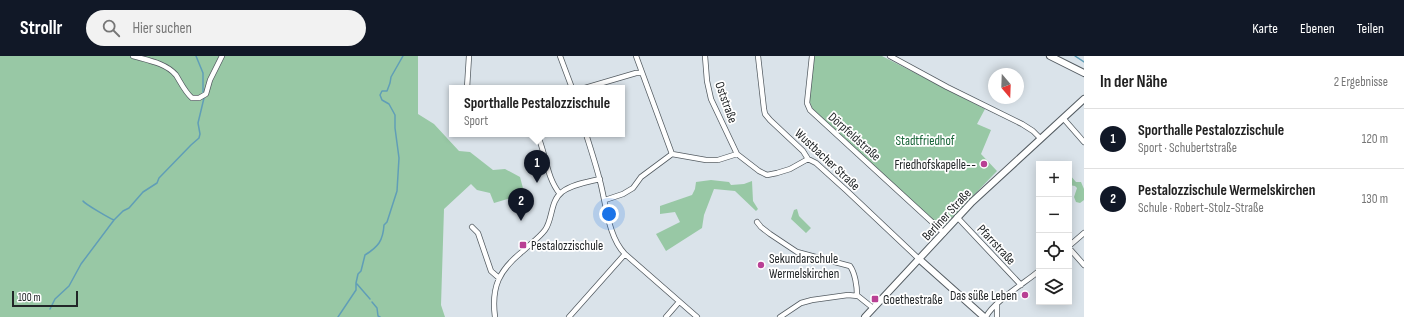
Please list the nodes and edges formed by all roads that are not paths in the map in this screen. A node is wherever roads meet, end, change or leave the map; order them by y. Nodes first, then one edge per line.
1 (133, 56) edge
2 (222, 56) edge
3 (469, 56) edge
4 (560, 56) edge
5 (636, 56) edge
6 (705, 56) edge
7 (758, 56) edge
8 (812, 56) edge
9 (890, 56) edge
10 (1050, 56) edge
11 (642, 73) junction
12 (1084, 73) edge
13 (467, 85) edge
14 (571, 85) edge
15 (595, 85) edge
16 (1084, 99) edge
17 (1063, 118) junction
18 (538, 137) edge
19 (587, 137) edge
20 (1040, 138) junction
21 (1084, 142) edge
22 (672, 154) junction
23 (737, 154) junction
24 (808, 159) junction
25 (600, 179) junction
26 (560, 194) junction
27 (605, 200) junction
28 (957, 217) junction
29 (757, 222) dead end
30 (472, 227) dead end
31 (944, 233) junction
32 (1084, 233) edge
33 (1072, 244) edge
34 (1072, 251) edge
35 (624, 254) junction
36 (919, 259) junction
37 (1084, 265) edge
38 (1036, 273) edge
39 (499, 278) junction
40 (1021, 285) junction
41 (857, 295) junction
42 (679, 302) junction
43 (997, 305) junction
44 (873, 308) junction
45 (495, 317) edge
46 (569, 317) edge
47 (666, 317) edge
48 (697, 317) edge
49 (780, 317) edge
50 (865, 317) edge
51 (985, 317) edge
52 (997, 317) edge

1 - 2 street
3 - 13 street
4 - 14 street
5 - 11 street
6 - 23 street, Oststraße
7 - 24 street, Wustbacher Straße
8 - 31 street, Dörpfeldstraße
9 - 20 street
10 - 12 main road
11 - 15 street
11 - 22 street
16 - 17 main road, Berliner Straße
17 - 20 main road, Berliner Straße
17 - 21 street
18 - 26 street
19 - 25 street
20 - 28 main road, Berliner Straße
22 - 23 street
22 - 27 street
23 - 24 street
24 - 36 street, Wustbacher Straße
25 - 26 street
25 - 27 street
26 - 39 street
27 - 35 street
28 - 31 main road, Berliner Straße
28 - 40 street, Pfarrstraße
29 - 41 street
30 - 39 street
31 - 36 main road, Berliner Straße
32 - 33 street
34 - 37 street
35 - 42 street
35 - 46 street
36 - 44 main road, Berliner Straße
36 - 51 main road
38 - 40 street
39 - 45 street
40 - 43 street
41 - 44 street
41 - 49 street
42 - 47 street
42 - 48 street
43 - 51 street
43 - 52 street
44 - 50 main road, Berliner Straße

